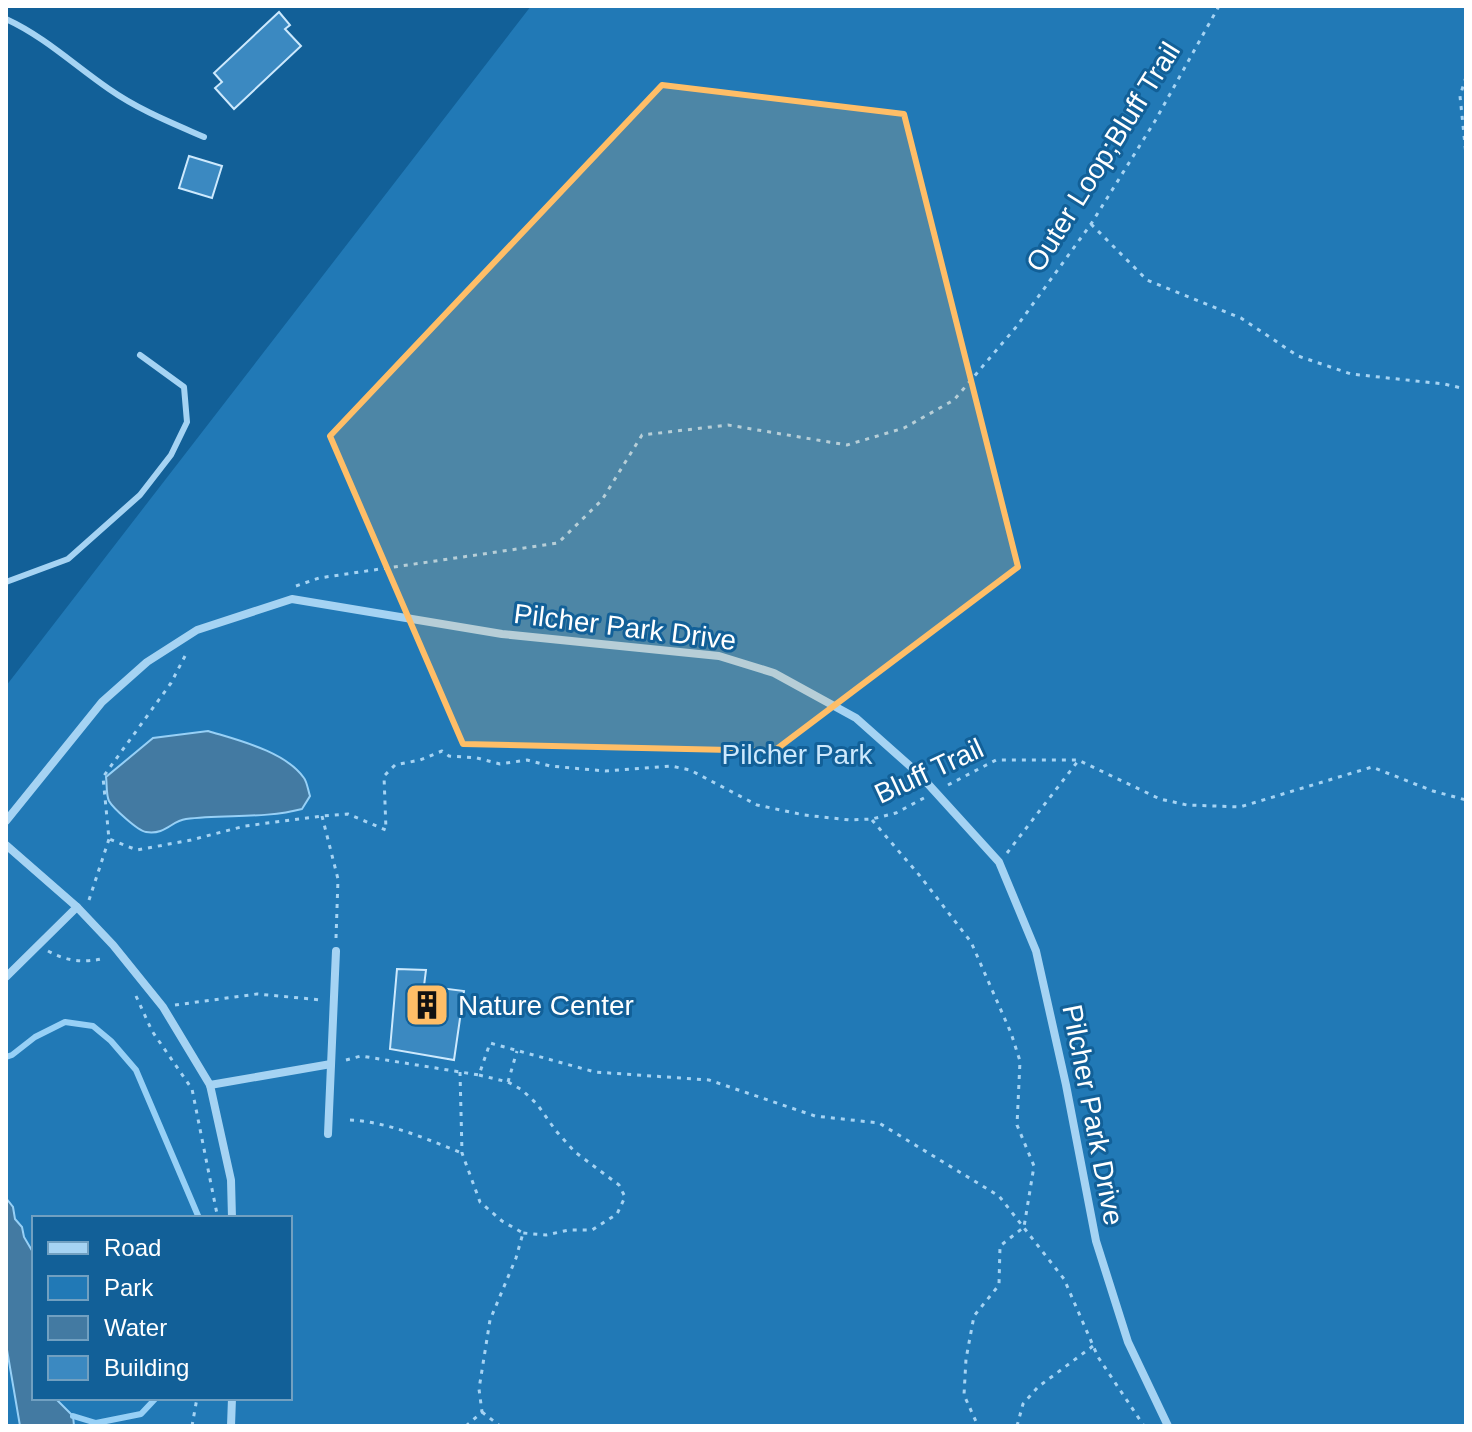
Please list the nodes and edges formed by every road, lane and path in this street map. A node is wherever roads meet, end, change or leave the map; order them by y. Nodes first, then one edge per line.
1 (1219, 6) edge
2 (6, 19) edge
3 (1466, 77) edge
4 (204, 137) dead end
5 (1466, 155) edge
6 (1091, 224) junction
7 (140, 355) dead end
8 (1466, 389) edge
9 (6, 582) edge
10 (290, 589) dead end
11 (184, 656) dead end
12 (1078, 760) junction
13 (935, 792) junction
14 (1466, 800) edge
15 (322, 816) junction
16 (872, 819) junction
17 (6, 821) edge
18 (109, 839) junction
19 (6, 845) edge
20 (999, 862) junction
21 (88, 901) dead end
22 (77, 907) junction
23 (38, 945) junction
24 (336, 951) joint
25 (121, 955) junction
26 (6, 977) edge
27 (135, 993) dead end
28 (334, 1001) junction
29 (163, 1007) junction
30 (517, 1050) junction
31 (331, 1064) junction
32 (460, 1072) junction
33 (479, 1075) junction
34 (508, 1082) junction
35 (210, 1085) junction
36 (350, 1120) dead end
37 (328, 1134) dead end
38 (462, 1153) junction
39 (218, 1216) edge
40 (232, 1216) edge
41 (1024, 1227) junction
42 (523, 1233) junction
43 (1093, 1346) junction
44 (197, 1400) edge
45 (232, 1400) edge
46 (482, 1412) junction
47 (192, 1426) edge
48 (231, 1426) edge
49 (466, 1426) edge
50 (500, 1426) edge
51 (978, 1426) edge
52 (1017, 1426) edge
53 (1144, 1426) edge
54 (1168, 1426) edge

1 - 6 path, Outer Loop;Bluff Trail
2 - 4 lane
3 - 5 path
6 - 8 path
6 - 10 path, Outer Loop;Bluff Trail
7 - 9 lane
11 - 18 path
12 - 13 path, Bluff Trail
12 - 14 path, Bluff Trail
12 - 20 path
13 - 16 path, Bluff Trail
13 - 17 street, Pilcher Park Drive
13 - 20 street, Pilcher Park Drive
15 - 16 path, Bluff Trail
15 - 18 path
15 - 24 path
16 - 41 path
18 - 21 path
19 - 22 street
20 - 54 street, Pilcher Park Drive
22 - 23 street
22 - 25 street
23 - 25 path
23 - 26 street
24 - 28 street
25 - 29 street
27 - 39 path
28 - 29 path
28 - 31 street
29 - 35 street
30 - 33 path
30 - 34 path
30 - 41 path
31 - 32 path
31 - 35 street
31 - 37 street
32 - 33 path
32 - 38 path
33 - 34 path
34 - 42 path
35 - 40 street
36 - 38 path
38 - 42 path
41 - 43 path
41 - 51 path
42 - 46 path
43 - 52 path
43 - 53 path
44 - 47 path
45 - 48 street
46 - 49 path
46 - 50 path

